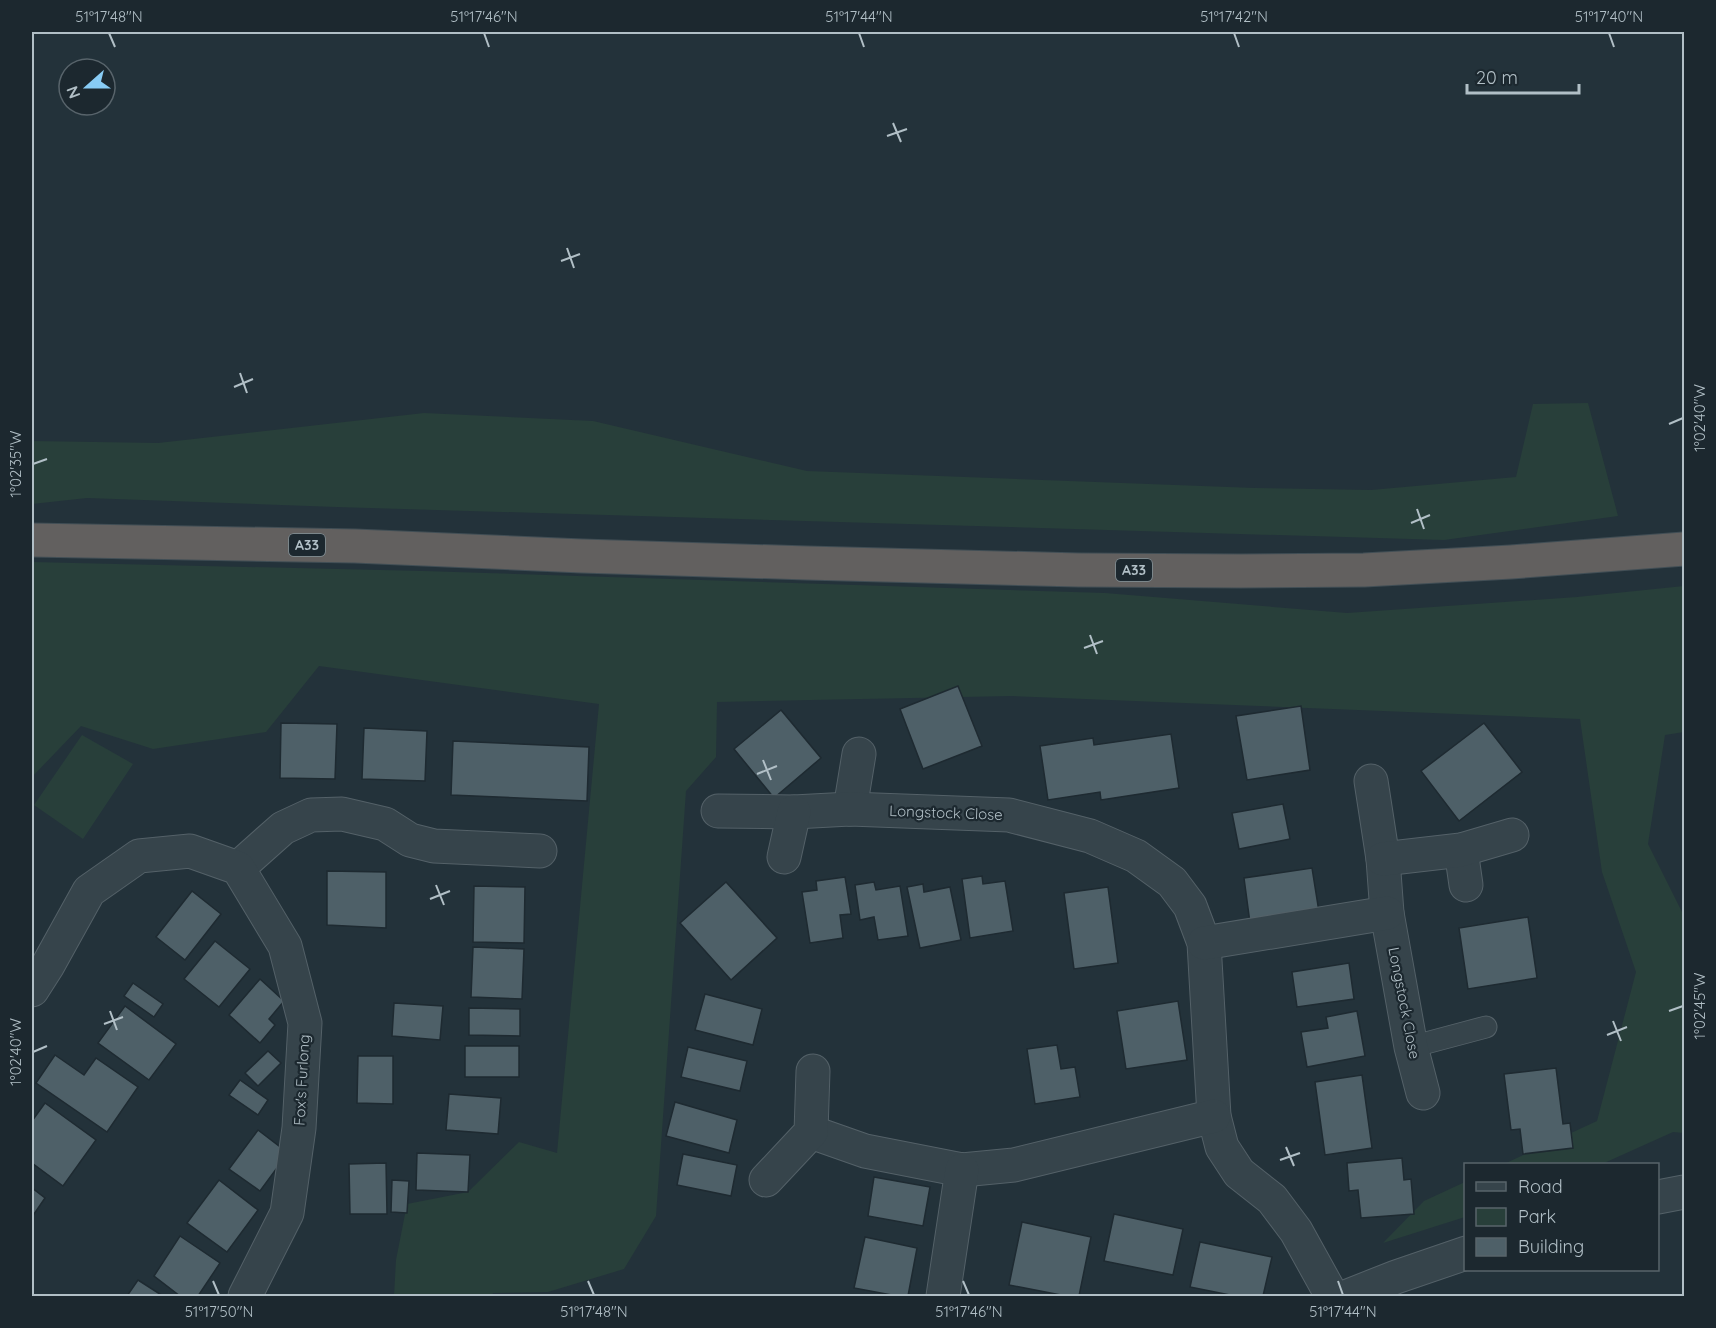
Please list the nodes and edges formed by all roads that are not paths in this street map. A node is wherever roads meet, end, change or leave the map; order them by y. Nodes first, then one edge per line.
1 (32, 540) edge
2 (1684, 549) edge
3 (859, 754) dead end
4 (1371, 781) dead end
5 (850, 810) junction
6 (718, 811) dead end
7 (794, 812) junction
8 (1512, 835) dead end
9 (1461, 850) junction
10 (540, 851) dead end
11 (784, 857) dead end
12 (1383, 859) junction
13 (238, 868) junction
14 (1466, 885) dead end
15 (1387, 913) junction
16 (1204, 943) junction
17 (32, 990) edge
18 (1486, 1028) dead end
19 (1411, 1047) junction
20 (813, 1071) dead end
21 (1423, 1093) dead end
22 (1214, 1116) junction
23 (811, 1132) junction
24 (962, 1170) junction
25 (766, 1180) dead end
26 (1684, 1192) edge
27 (1659, 1197) edge
28 (1464, 1254) edge
29 (245, 1296) edge
30 (943, 1296) edge
31 (1332, 1296) edge
32 (1347, 1296) edge

1 - 2 highway, A33
3 - 5 street
4 - 12 street, Longstock Close
5 - 7 street, Longstock Close
5 - 16 street, Longstock Close
6 - 7 street, Longstock Close
7 - 11 street
8 - 9 street
9 - 12 street
9 - 14 street
10 - 13 street
12 - 15 street, Longstock Close
13 - 17 street
13 - 29 street, Fox's Furlong
15 - 16 street
15 - 19 street, Longstock Close
16 - 22 street, Longstock Close
18 - 19 lane
19 - 21 street, Longstock Close
20 - 23 street
22 - 24 street
22 - 31 street, Longstock Close
23 - 24 street
23 - 25 street
24 - 30 street
26 - 27 street
28 - 32 street

